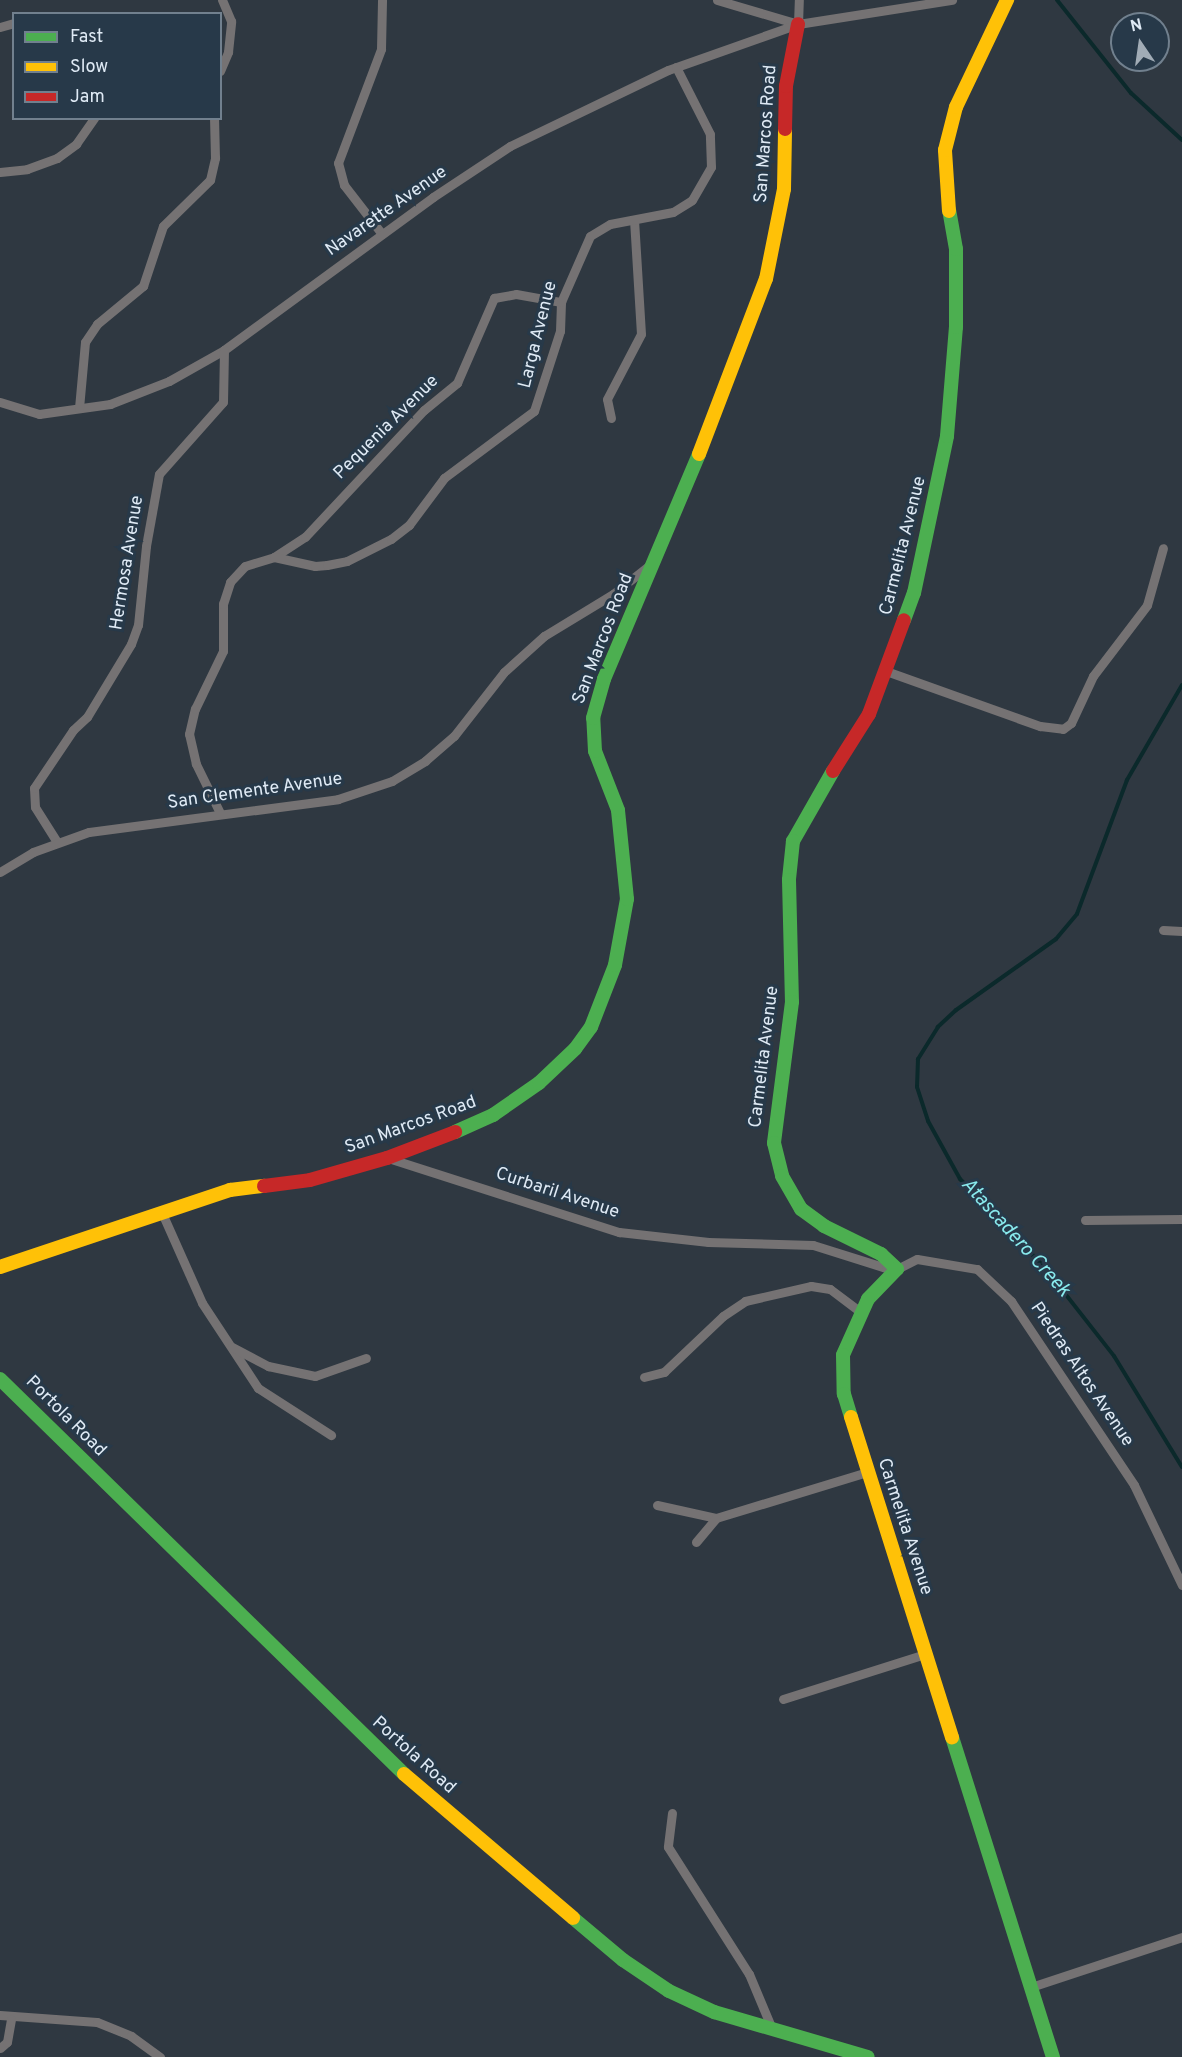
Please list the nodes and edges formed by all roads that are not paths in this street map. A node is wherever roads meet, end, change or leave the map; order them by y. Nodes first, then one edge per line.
1 (222, 0) edge
2 (382, 0) edge
3 (717, 0) edge
4 (799, 0) edge
5 (952, 0) edge
6 (1007, 0) edge
7 (798, 24) junction
8 (222, 66) edge
9 (676, 67) junction
10 (93, 120) edge
11 (214, 120) edge
12 (0, 172) edge
13 (634, 221) junction
14 (382, 234) junction
15 (561, 302) junction
16 (224, 350) junction
17 (0, 402) edge
18 (79, 408) junction
19 (611, 417) dead end
20 (1163, 548) dead end
21 (274, 557) junction
22 (654, 562) junction
23 (886, 671) junction
24 (220, 813) junction
25 (57, 842) junction
26 (0, 872) edge
27 (1162, 930) dead end
28 (1182, 931) edge
29 (387, 1158) junction
30 (162, 1213) junction
31 (1182, 1219) edge
32 (1085, 1220) dead end
33 (0, 1268) edge
34 (897, 1269) junction
35 (860, 1312) junction
36 (230, 1346) junction
37 (366, 1358) dead end
38 (644, 1377) dead end
39 (0, 1379) edge
40 (331, 1435) dead end
41 (867, 1472) junction
42 (657, 1505) dead end
43 (716, 1518) junction
44 (696, 1542) dead end
45 (1182, 1585) edge
46 (925, 1654) junction
47 (783, 1699) dead end
48 (672, 1813) dead end
49 (1182, 1937) edge
50 (1031, 1987) junction
51 (0, 2015) edge
52 (11, 2019) junction
53 (772, 2029) junction
54 (0, 2048) edge
55 (160, 2057) edge
56 (868, 2057) edge
57 (1053, 2057) edge

1 - 8 street
2 - 14 street
3 - 7 street
4 - 7 street
5 - 7 street
6 - 23 street, Carmelita Avenue
7 - 9 street, Navarette Avenue
7 - 22 street, San Marcos Road
9 - 13 street, Larga Avenue
9 - 14 street, Navarette Avenue
10 - 12 street
11 - 18 street
13 - 15 street, Larga Avenue
13 - 19 street
14 - 16 street, Navarette Avenue
15 - 21 street, Pequenia Avenue
15 - 21 street, Larga Avenue
16 - 18 street, Navarette Avenue
16 - 25 street, Hermosa Avenue
17 - 18 street, Navarette Avenue
20 - 23 street
21 - 24 street, Larga Avenue
22 - 24 street, San Clemente Avenue
22 - 29 street, San Marcos Road
23 - 34 street, Carmelita Avenue
24 - 25 street, San Clemente Avenue
25 - 26 street, San Clemente Avenue
27 - 28 street
29 - 30 street, San Marcos Road
29 - 34 street, Curbaril Avenue
30 - 33 street, San Marcos Road
30 - 36 street
31 - 32 street
34 - 35 street, Carmelita Avenue
34 - 45 street, Piedras Altos Avenue
35 - 38 street
35 - 41 street, Carmelita Avenue
36 - 37 street
36 - 40 street
39 - 53 street, Portola Road
41 - 43 street
41 - 46 street, Carmelita Avenue
42 - 43 street
43 - 44 street
46 - 47 street
46 - 50 street, Carmelita Avenue
48 - 53 street
49 - 50 street
50 - 57 street, Carmelita Avenue
51 - 52 street
52 - 54 street
52 - 55 street
53 - 56 street, Portola Road

